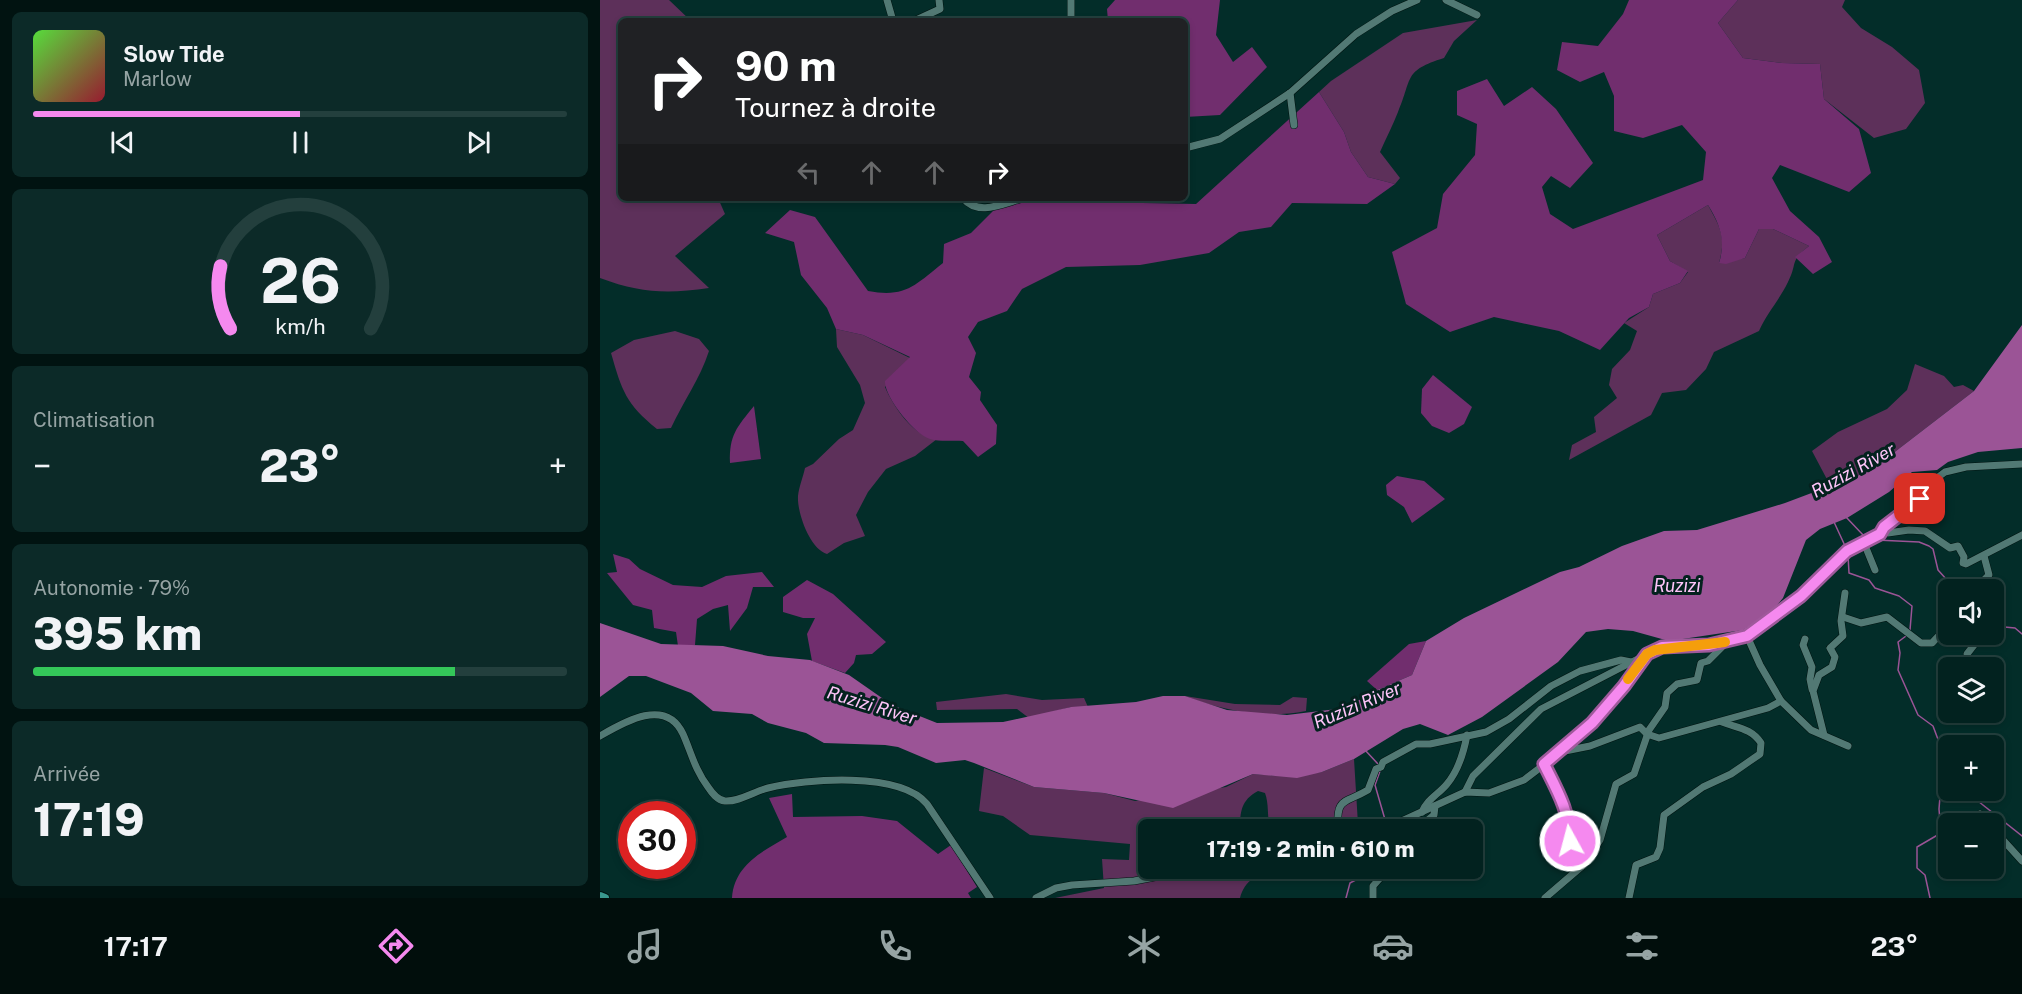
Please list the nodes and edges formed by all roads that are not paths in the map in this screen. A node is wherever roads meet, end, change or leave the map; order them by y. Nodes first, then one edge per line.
1 (887, 0) edge
2 (939, 0) edge
3 (1071, 0) edge
4 (1417, 0) edge
5 (1446, 0) edge
6 (1477, 15) dead end
7 (892, 18) edge
8 (920, 18) edge
9 (1071, 18) edge
10 (1290, 93) junction
11 (1294, 125) dead end
12 (1188, 147) edge
13 (966, 201) edge
14 (1013, 201) edge
15 (2022, 464) edge
16 (1884, 527) junction
17 (2022, 535) edge
18 (1870, 540) junction
19 (1984, 556) junction
20 (1875, 570) dead end
21 (1985, 579) edge
22 (1845, 593) dead end
23 (1843, 617) junction
24 (1747, 636) junction
25 (1938, 637) edge
26 (1805, 639) dead end
27 (1728, 641) junction
28 (1647, 654) junction
29 (1631, 663) junction
30 (1813, 692) junction
31 (1781, 701) junction
32 (1722, 722) junction
33 (1647, 734) junction
34 (1467, 735) junction
35 (1824, 735) junction
36 (600, 736) edge
37 (1848, 746) dead end
38 (1563, 752) junction
39 (1544, 764) junction
40 (1465, 792) junction
41 (1435, 806) junction
42 (1422, 812) junction
43 (1337, 819) edge
44 (1406, 819) edge
45 (1429, 819) edge
46 (2004, 841) edge
47 (2022, 861) edge
48 (1581, 867) junction
49 (1144, 879) edge
50 (1379, 879) edge
51 (983, 895) edge
52 (600, 897) edge
53 (605, 898) edge
54 (990, 898) edge
55 (1036, 898) edge
56 (1372, 898) edge
57 (1545, 898) edge
58 (1629, 898) edge

1 - 7 street
2 - 8 street
3 - 9 street
4 - 10 street
5 - 6 street
10 - 11 street
10 - 12 street
13 - 14 street
15 - 16 street
16 - 18 street
16 - 19 street
17 - 19 street
18 - 20 street
18 - 24 street
19 - 21 street
22 - 23 street
23 - 25 street
23 - 30 street
24 - 27 street
24 - 31 street
26 - 30 street
27 - 28 street
27 - 33 street
28 - 29 street
28 - 38 street
29 - 34 street
29 - 40 street
30 - 35 street
31 - 32 street
31 - 35 street
32 - 33 street
32 - 58 street
33 - 38 street
33 - 48 street
34 - 42 street
34 - 43 street
35 - 37 street
36 - 51 street
38 - 39 street
39 - 40 street
39 - 48 street
40 - 41 street
41 - 42 street
41 - 45 street
42 - 44 street
46 - 47 street
48 - 57 street
49 - 55 street
50 - 56 street
51 - 54 street
52 - 53 main road

